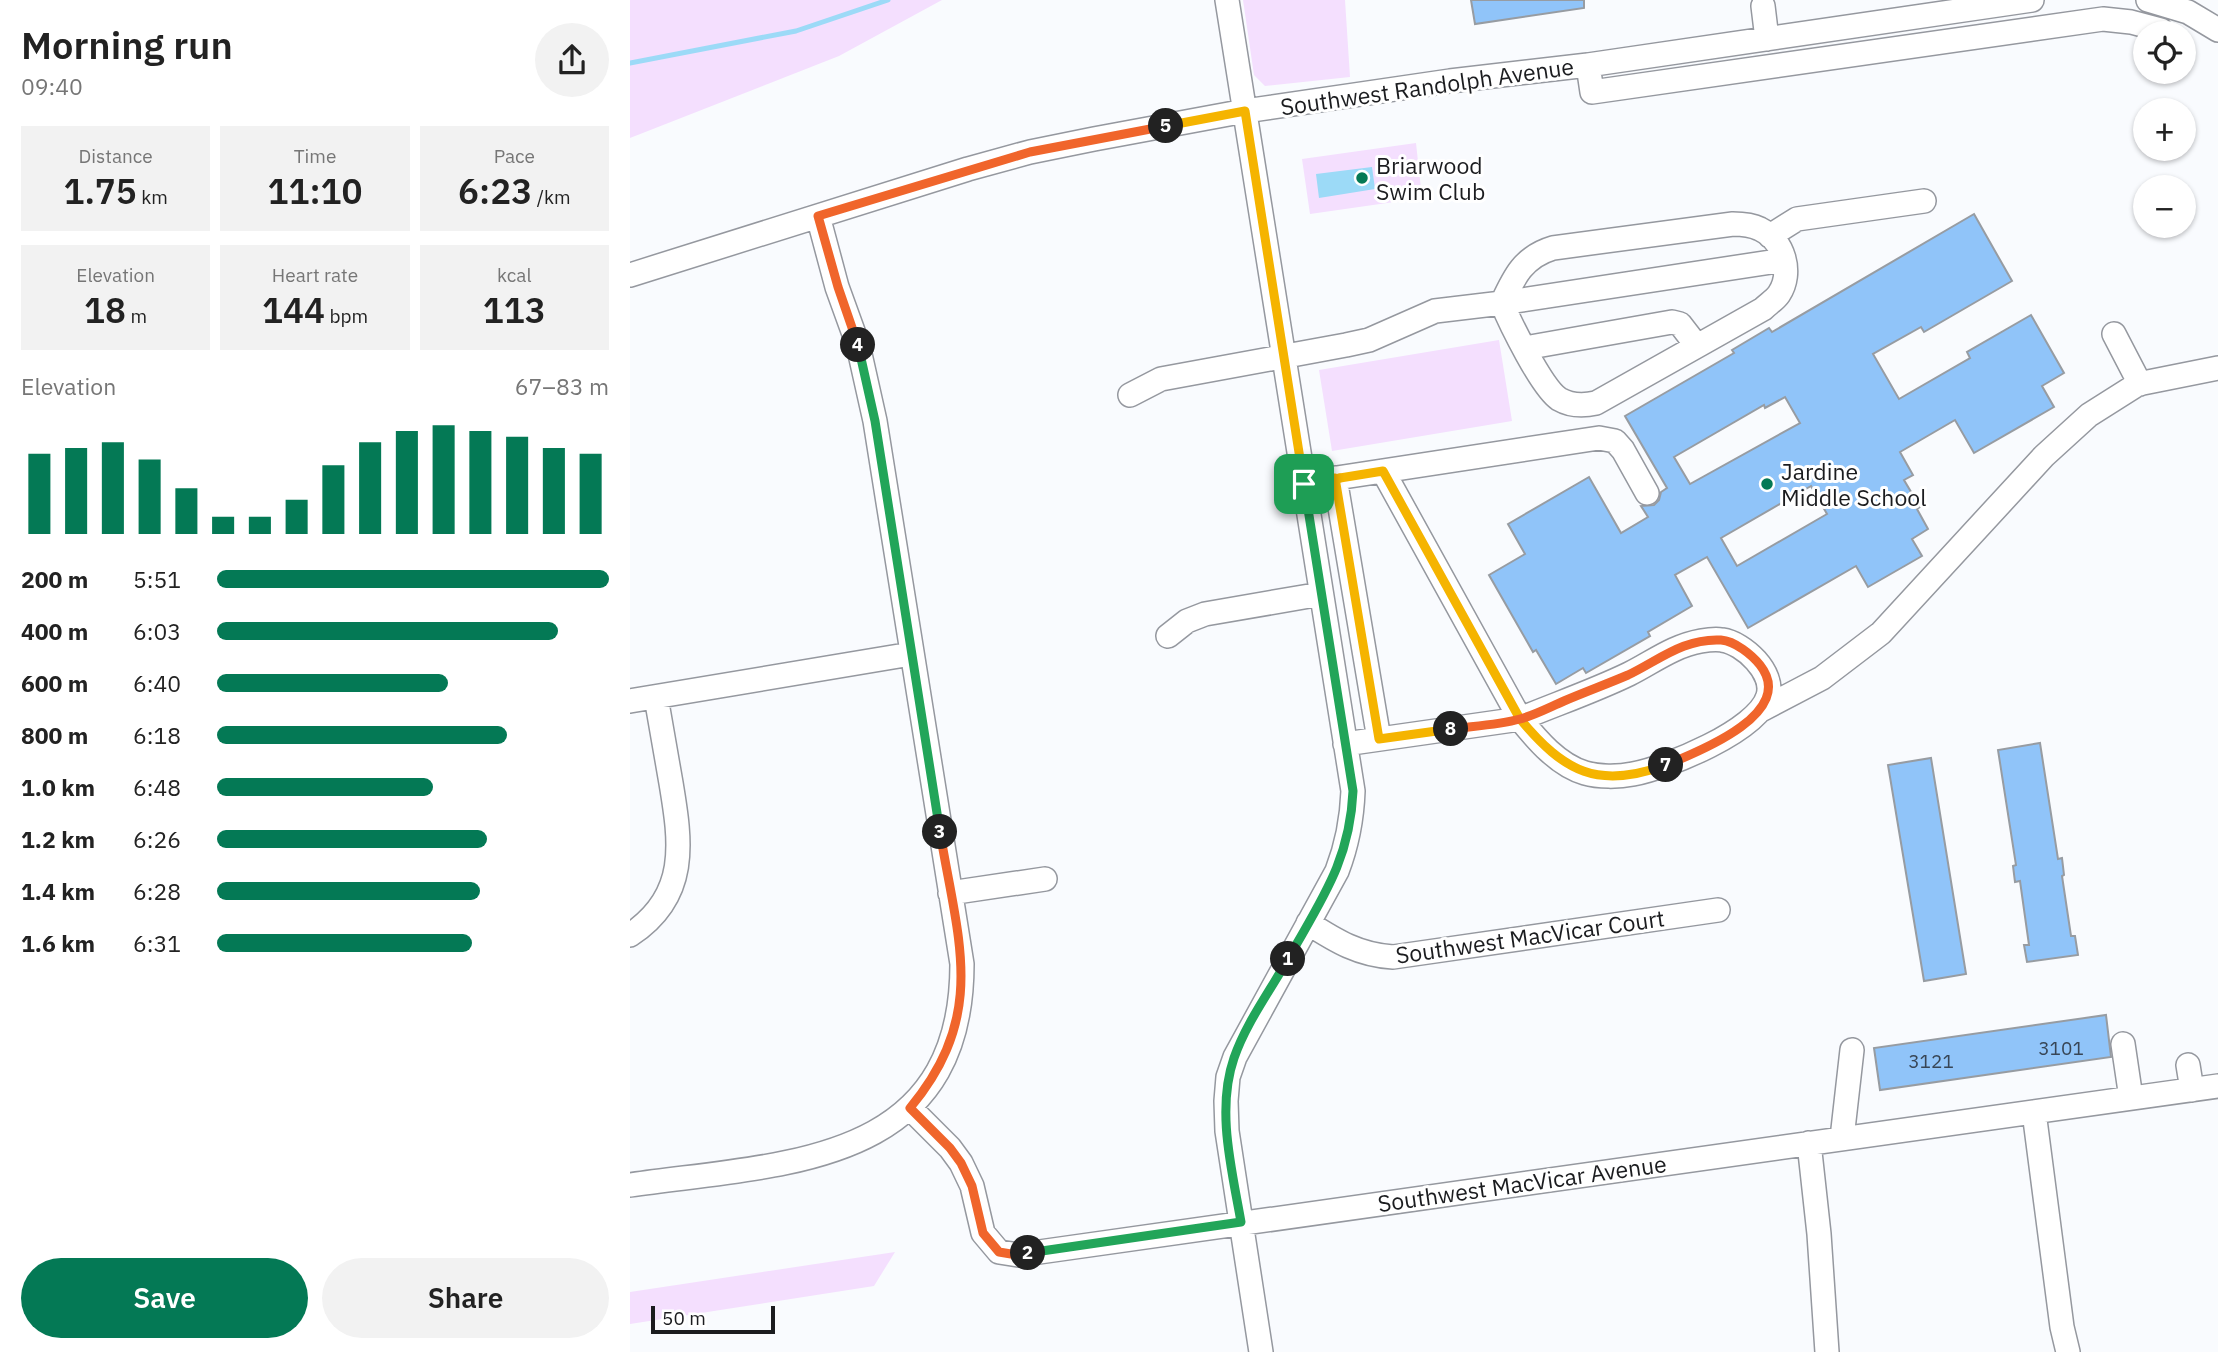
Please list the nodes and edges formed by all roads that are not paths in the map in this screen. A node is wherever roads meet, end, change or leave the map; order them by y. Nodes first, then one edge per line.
1 (1227, 0) edge
2 (2029, 0) edge
3 (2148, 0) edge
4 (1763, 6) dead end
5 (2190, 6) edge
6 (1917, 8) edge
7 (2133, 23) edge
8 (1855, 26) junction
9 (2029, 29) junction
10 (2218, 30) edge
11 (1767, 39) junction
12 (1859, 54) junction
13 (1588, 65) junction
14 (1245, 111) junction
15 (1924, 201) dead end
16 (818, 216) junction
17 (1770, 236) junction
18 (1784, 260) junction
19 (630, 275) edge
20 (1502, 303) junction
21 (2114, 334) dead end
22 (1697, 346) junction
23 (1525, 348) junction
24 (1283, 357) junction
25 (2218, 368) edge
26 (2140, 384) junction
27 (1130, 395) dead end
28 (1383, 471) junction
29 (1335, 478) junction
30 (1304, 484) junction
31 (1647, 493) dead end
32 (1321, 594) junction
33 (1168, 636) dead end
34 (911, 654) junction
35 (656, 697) junction
36 (630, 701) edge
37 (1761, 710) junction
38 (1520, 719) junction
39 (1379, 739) junction
40 (1345, 744) junction
41 (1045, 879) dead end
42 (950, 893) junction
43 (1718, 910) dead end
44 (1308, 923) junction
45 (630, 935) edge
46 (2123, 1044) dead end
47 (1852, 1050) dead end
48 (2188, 1065) dead end
49 (2218, 1086) edge
50 (2192, 1090) junction
51 (2131, 1098) junction
52 (910, 1108) junction
53 (2034, 1112) junction
54 (1842, 1138) junction
55 (1809, 1143) junction
56 (630, 1185) edge
57 (1241, 1222) junction
58 (1261, 1352) edge
59 (1827, 1352) edge
60 (2068, 1352) edge

1 - 14 street
2 - 6 street, Southwest Randolph Avenue
2 - 9 street
3 - 5 street
4 - 11 street
5 - 10 street
6 - 8 street, Southwest Randolph Avenue
7 - 9 street
8 - 11 street, Southwest Randolph Avenue
8 - 12 street
9 - 12 street
11 - 13 street, Southwest Randolph Avenue
12 - 13 street
13 - 14 street, Southwest Randolph Avenue
14 - 16 street, Southwest Randolph Avenue
14 - 24 street
15 - 17 street
16 - 19 street, Southwest Randolph Avenue
16 - 34 street
17 - 18 street
17 - 20 street
18 - 20 street
18 - 22 street
20 - 23 street
20 - 24 street
21 - 26 street
22 - 23 street
22 - 23 street
24 - 27 street
24 - 30 street
25 - 26 street
26 - 37 street
28 - 29 street
28 - 31 street
28 - 38 street
29 - 30 street
29 - 39 street
30 - 32 street
32 - 33 street
32 - 40 street
34 - 35 street
34 - 42 street
35 - 36 street
35 - 45 street
37 - 38 street
37 - 38 street
38 - 39 street
39 - 40 street
40 - 44 street
41 - 42 street
42 - 52 street
43 - 44 street, Southwest MacVicar Court
44 - 57 street
46 - 51 street
47 - 54 street
48 - 50 street
49 - 50 street, Southwest MacVicar Avenue
50 - 51 street, Southwest MacVicar Avenue
51 - 53 street, Southwest MacVicar Avenue
52 - 56 street
52 - 57 street, Southwest MacVicar Avenue
53 - 54 street, Southwest MacVicar Avenue
53 - 60 street
54 - 55 street, Southwest MacVicar Avenue
55 - 57 street, Southwest MacVicar Avenue
55 - 59 street
57 - 58 street

